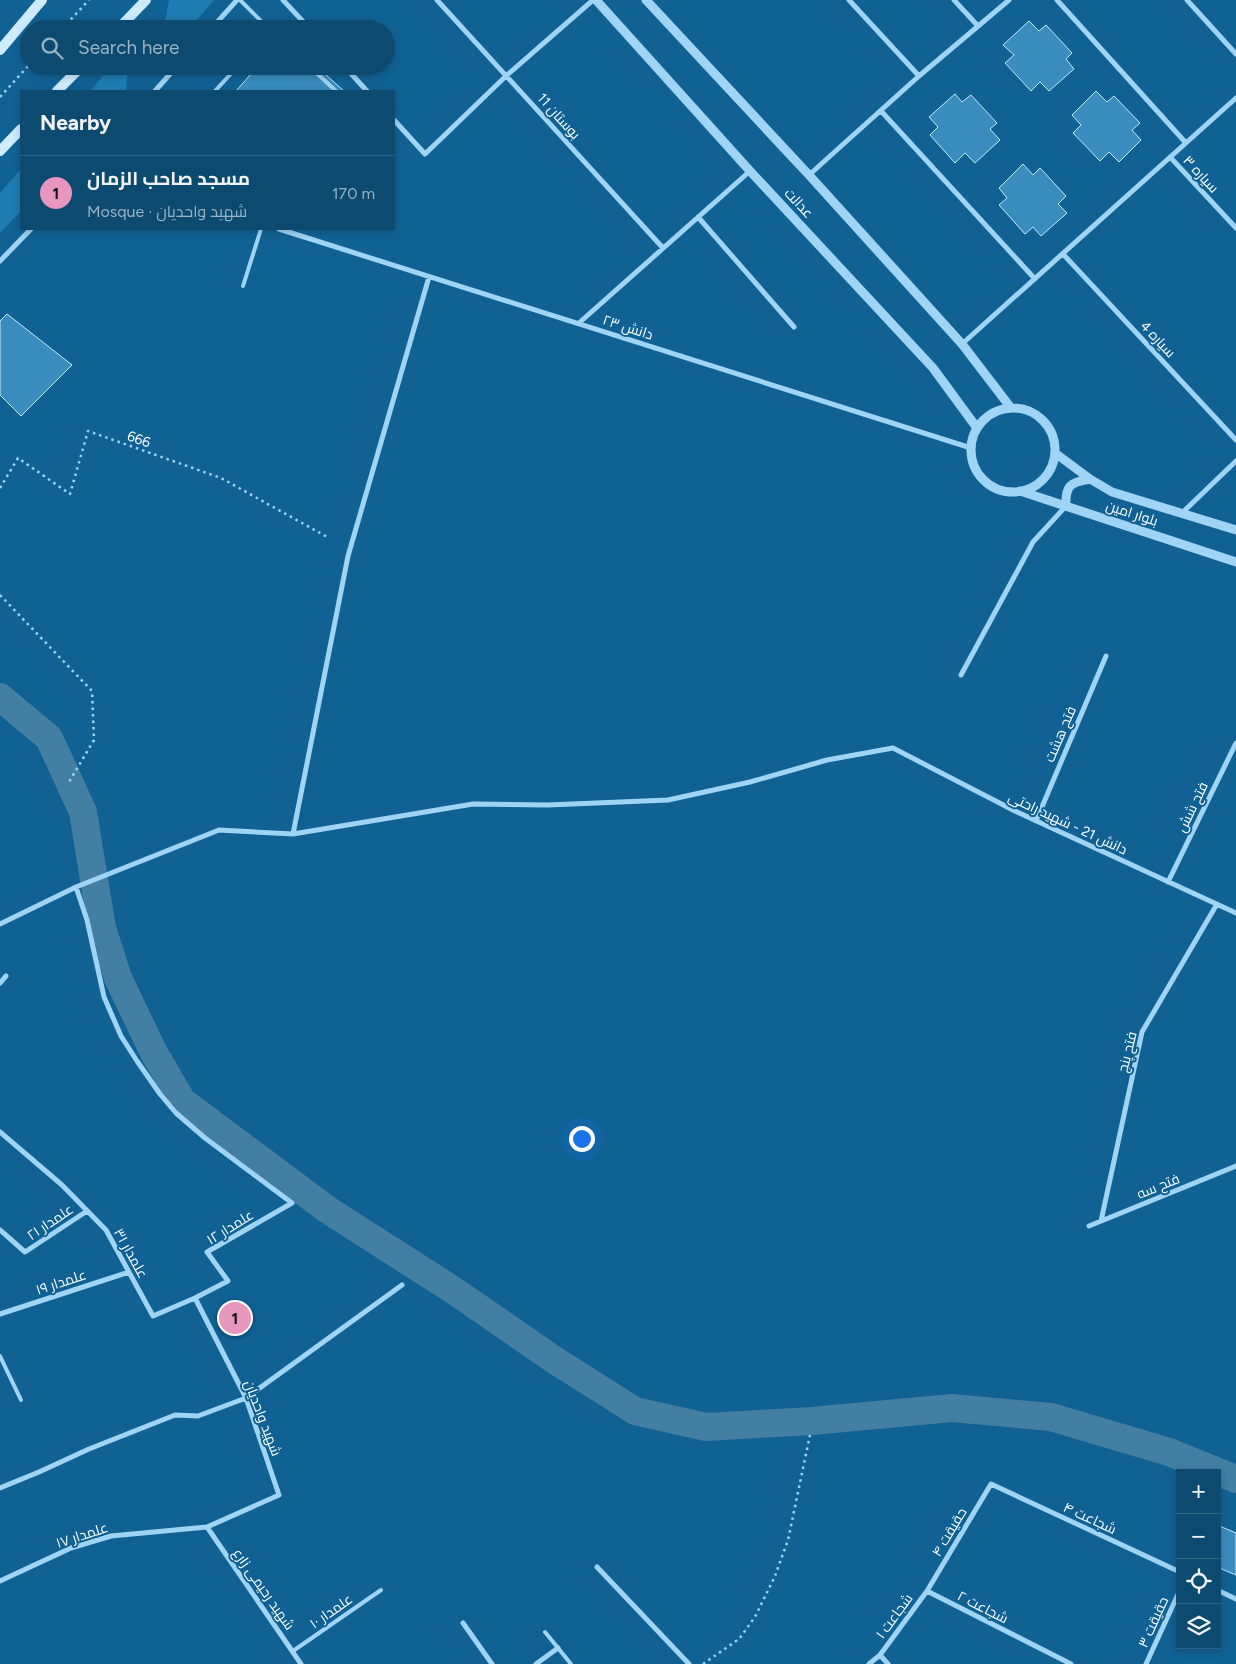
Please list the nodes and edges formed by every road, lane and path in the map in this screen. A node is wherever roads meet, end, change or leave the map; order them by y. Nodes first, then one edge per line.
1 (42, 0) edge
2 (89, 0) edge
3 (146, 0) edge
4 (239, 0) edge
5 (283, 0) edge
6 (437, 0) edge
7 (595, 0) edge
8 (646, 0) edge
9 (849, 0) edge
10 (954, 0) edge
11 (1009, 0) edge
12 (1057, 0) edge
13 (1186, 0) edge
14 (25, 20) edge
15 (70, 20) edge
16 (127, 20) edge
17 (220, 20) edge
18 (260, 20) edge
19 (302, 20) edge
20 (20, 26) edge
21 (978, 26) junction
22 (0, 50) edge
23 (1236, 54) edge
24 (21, 75) edge
25 (73, 75) edge
26 (169, 75) edge
27 (230, 75) edge
28 (319, 75) edge
29 (352, 75) edge
30 (506, 76) junction
31 (919, 76) junction
32 (59, 90) edge
33 (155, 90) edge
34 (216, 90) edge
35 (335, 90) edge
36 (366, 90) edge
37 (0, 97) edge
38 (1236, 98) edge
39 (881, 111) junction
40 (395, 121) edge
41 (20, 130) edge
42 (1186, 143) junction
43 (0, 151) edge
44 (1170, 157) junction
45 (750, 171) junction
46 (809, 175) junction
47 (698, 217) junction
48 (1236, 228) edge
49 (30, 230) edge
50 (261, 230) edge
51 (282, 230) edge
52 (664, 248) junction
53 (1063, 254) junction
54 (0, 261) edge
55 (429, 277) junction
56 (1035, 279) junction
57 (243, 286) dead end
58 (578, 323) junction
59 (794, 327) dead end
60 (962, 344) junction
61 (1010, 408) junction
62 (977, 428) junction
63 (1236, 440) edge
64 (971, 448) junction
65 (1054, 453) junction
66 (1236, 461) edge
67 (1090, 479) junction
68 (0, 488) edge
69 (1020, 491) junction
70 (1066, 506) junction
71 (1181, 514) junction
72 (1236, 530) edge
73 (329, 538) dead end
74 (1236, 562) edge
75 (0, 594) edge
76 (1106, 656) dead end
77 (961, 675) dead end
78 (1236, 743) edge
79 (69, 782) dead end
80 (1036, 821) junction
81 (293, 834) junction
82 (1168, 882) junction
83 (76, 887) junction
84 (1217, 904) junction
85 (1236, 913) edge
86 (0, 924) edge
87 (6, 976) dead end
88 (0, 983) edge
89 (0, 1132) edge
90 (1236, 1166) edge
91 (87, 1211) junction
92 (1101, 1221) junction
93 (1088, 1226) dead end
94 (0, 1230) edge
95 (129, 1272) junction
96 (228, 1281) joint
97 (402, 1285) dead end
98 (195, 1298) junction
99 (0, 1314) edge
100 (0, 1356) edge
101 (246, 1398) junction
102 (21, 1400) dead end
103 (810, 1435) dead end
104 (991, 1484) joint
105 (0, 1488) edge
106 (207, 1527) junction
107 (597, 1567) dead end
108 (1176, 1570) edge
109 (0, 1581) edge
110 (381, 1590) dead end
111 (927, 1591) junction
112 (1221, 1592) edge
113 (1176, 1599) edge
114 (1236, 1599) edge
115 (463, 1623) dead end
116 (545, 1632) dead end
117 (558, 1648) junction
118 (293, 1651) junction
119 (880, 1655) junction
120 (301, 1664) edge
121 (492, 1664) edge
122 (536, 1664) edge
123 (571, 1664) edge
124 (689, 1664) edge
125 (703, 1664) edge
126 (870, 1664) edge
127 (888, 1664) edge
128 (1071, 1664) edge
129 (1146, 1664) edge

1 - 14 main road
2 - 15 path
3 - 16 main road
4 - 17 street
4 - 18 lane
5 - 19 street
6 - 30 street, بوستان 11
7 - 30 street
7 - 45 street, عدالت
8 - 46 street, عدالت
9 - 31 street
10 - 21 street
11 - 21 street
12 - 42 street
13 - 23 street
20 - 22 main road
21 - 31 street
24 - 37 path
25 - 32 main road
26 - 33 street
27 - 34 lane
28 - 35 lane
29 - 36 street
30 - 40 street
30 - 52 street, بوستان 11
31 - 39 street
38 - 42 street
39 - 46 street
39 - 56 street
41 - 43 main road
42 - 44 street
44 - 48 street, سیاره ۳
44 - 53 street
45 - 47 street
45 - 62 street, عدالت
46 - 60 street, عدالت
47 - 52 street
47 - 59 street
49 - 54 street
50 - 57 lane
51 - 55 street, دانش ۲۳
52 - 58 street
53 - 56 street
53 - 63 street, سیاره 4
55 - 58 street, دانش ۲۳
55 - 81 street
56 - 60 street
58 - 64 street, دانش ۲۳
60 - 61 street, عدالت
61 - 62 street
61 - 65 street
62 - 64 street
64 - 69 street
65 - 67 street, بلوار امین
65 - 69 street
66 - 71 street
67 - 70 street
67 - 71 street, بلوار امین
68 - 73 path, 666
69 - 70 street, بلوار امین
70 - 74 street, بلوار امین
70 - 77 street
71 - 72 street, بلوار امین
75 - 79 path
76 - 80 street, فتح هشت
78 - 82 street, فتح شش
80 - 81 street, دانش 21 - شهید راحتی
80 - 82 street, دانش 21 - شهید راحتی
81 - 83 street
82 - 84 street, دانش 21 - شهید راحتی
83 - 86 street
83 - 96 street, علمدار ۱۲
84 - 85 street, دانش 21 - شهید راحتی
84 - 92 street, فتح پنج
87 - 88 street
89 - 91 street, علمدار ۳۱
90 - 92 street, فتح سه
91 - 94 street, علمدار ۲۱
91 - 95 street, علمدار ۳۱
92 - 93 street, فتح سه
95 - 98 street, علمدار ۳۱
95 - 99 street, علمدار ۱۹
96 - 98 street, علمدار ۳۱
97 - 101 street
98 - 101 street, شهید واحدیان
100 - 102 lane
101 - 105 street
101 - 106 street, شهید واحدیان
103 - 125 path
104 - 108 street, شجاعت ۴
104 - 111 street, حقیقت ۴
106 - 109 street, علمدار ۱۷
106 - 118 street, شهید رحیمی زارع
107 - 124 street
110 - 118 lane, علمدار ۱۰
111 - 119 street, شجاعت ۱
111 - 128 street, شجاعت ۲
112 - 114 street
113 - 129 street, حقیقت ۳
115 - 121 street
116 - 117 lane
117 - 122 street
117 - 123 lane
118 - 120 street, شهید رحیمی زارع
119 - 126 street, شجاعت ۱
119 - 127 street

